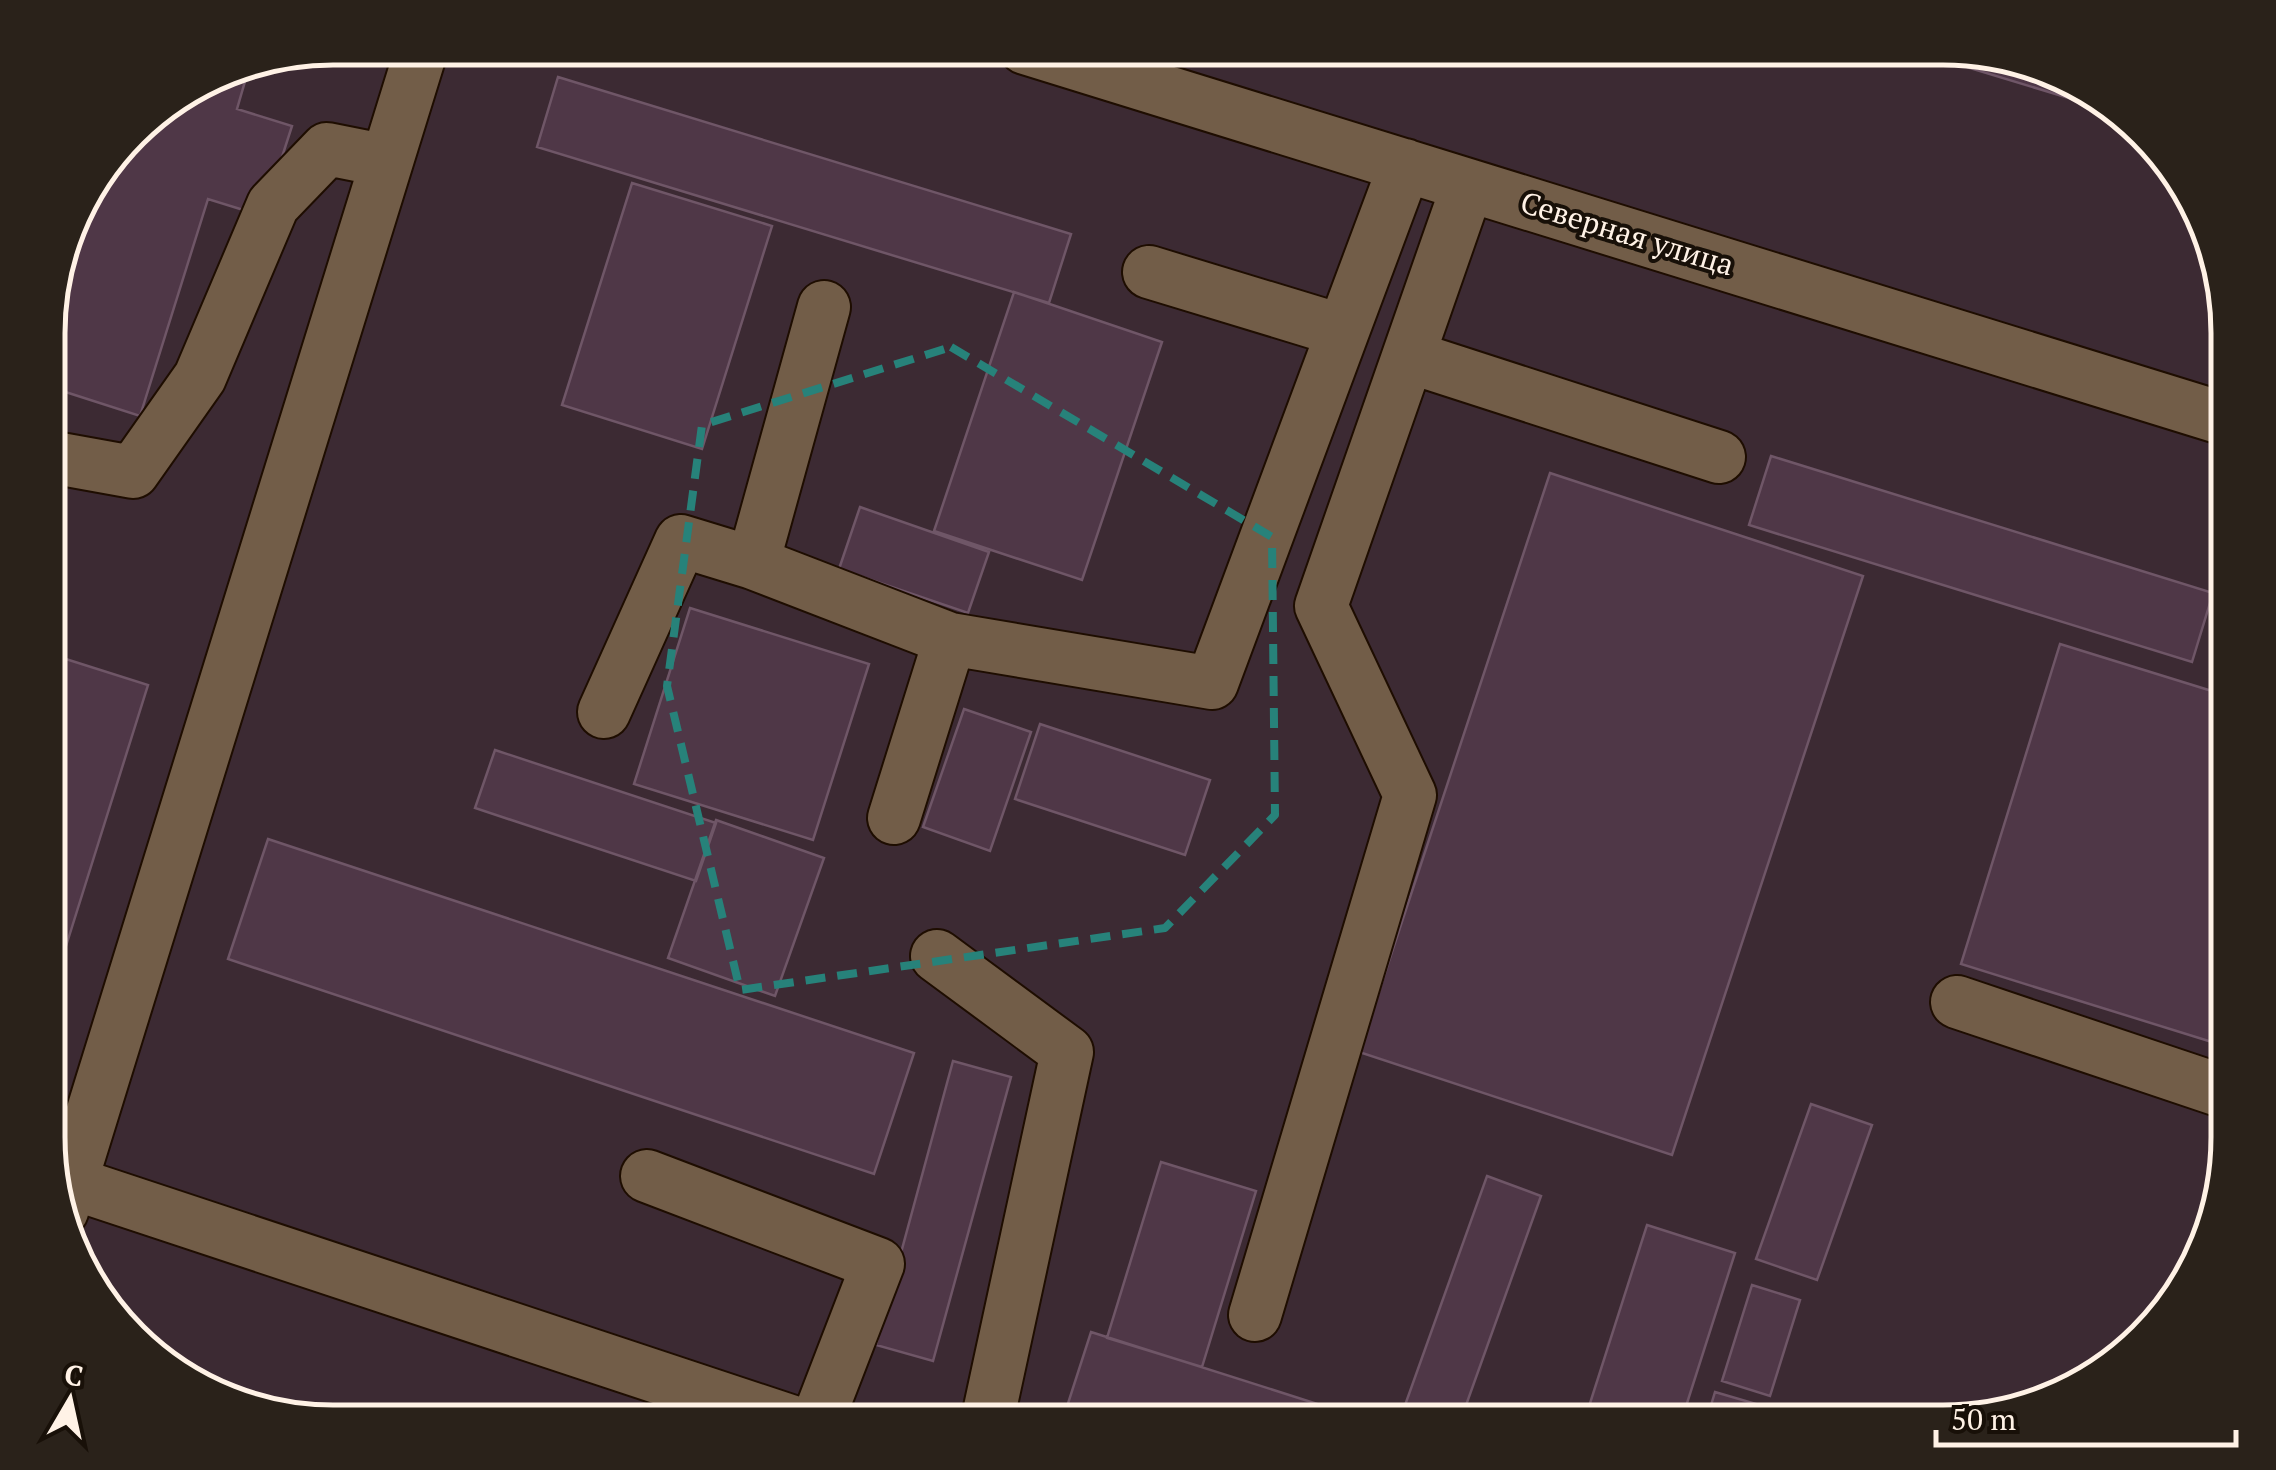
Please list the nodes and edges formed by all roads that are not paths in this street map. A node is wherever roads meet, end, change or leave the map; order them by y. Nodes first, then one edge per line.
1 (417, 65) edge
2 (1080, 65) edge
3 (387, 160) junction
4 (1405, 165) junction
5 (1468, 184) junction
6 (1149, 272) dead end
7 (824, 307) dead end
8 (1342, 331) junction
9 (1410, 356) junction
10 (2210, 414) edge
11 (1719, 457) dead end
12 (65, 460) edge
13 (753, 563) junction
14 (950, 640) junction
15 (604, 712) dead end
16 (894, 818) dead end
17 (937, 956) dead end
18 (1957, 1002) dead end
19 (2210, 1087) edge
20 (67, 1171) edge
21 (647, 1176) dead end
22 (71, 1193) edge
23 (1255, 1315) dead end
24 (739, 1405) edge
25 (824, 1405) edge
26 (991, 1405) edge

1 - 3 street
2 - 4 street, Северная улица
3 - 12 street
3 - 20 street
4 - 5 street, Северная улица
4 - 8 street
5 - 9 street
5 - 10 street, Северная улица
6 - 8 street
7 - 13 street
8 - 14 street
9 - 11 street
9 - 23 street
13 - 14 street
13 - 15 street
14 - 16 street
17 - 26 street
18 - 19 street
21 - 25 street
22 - 24 street

